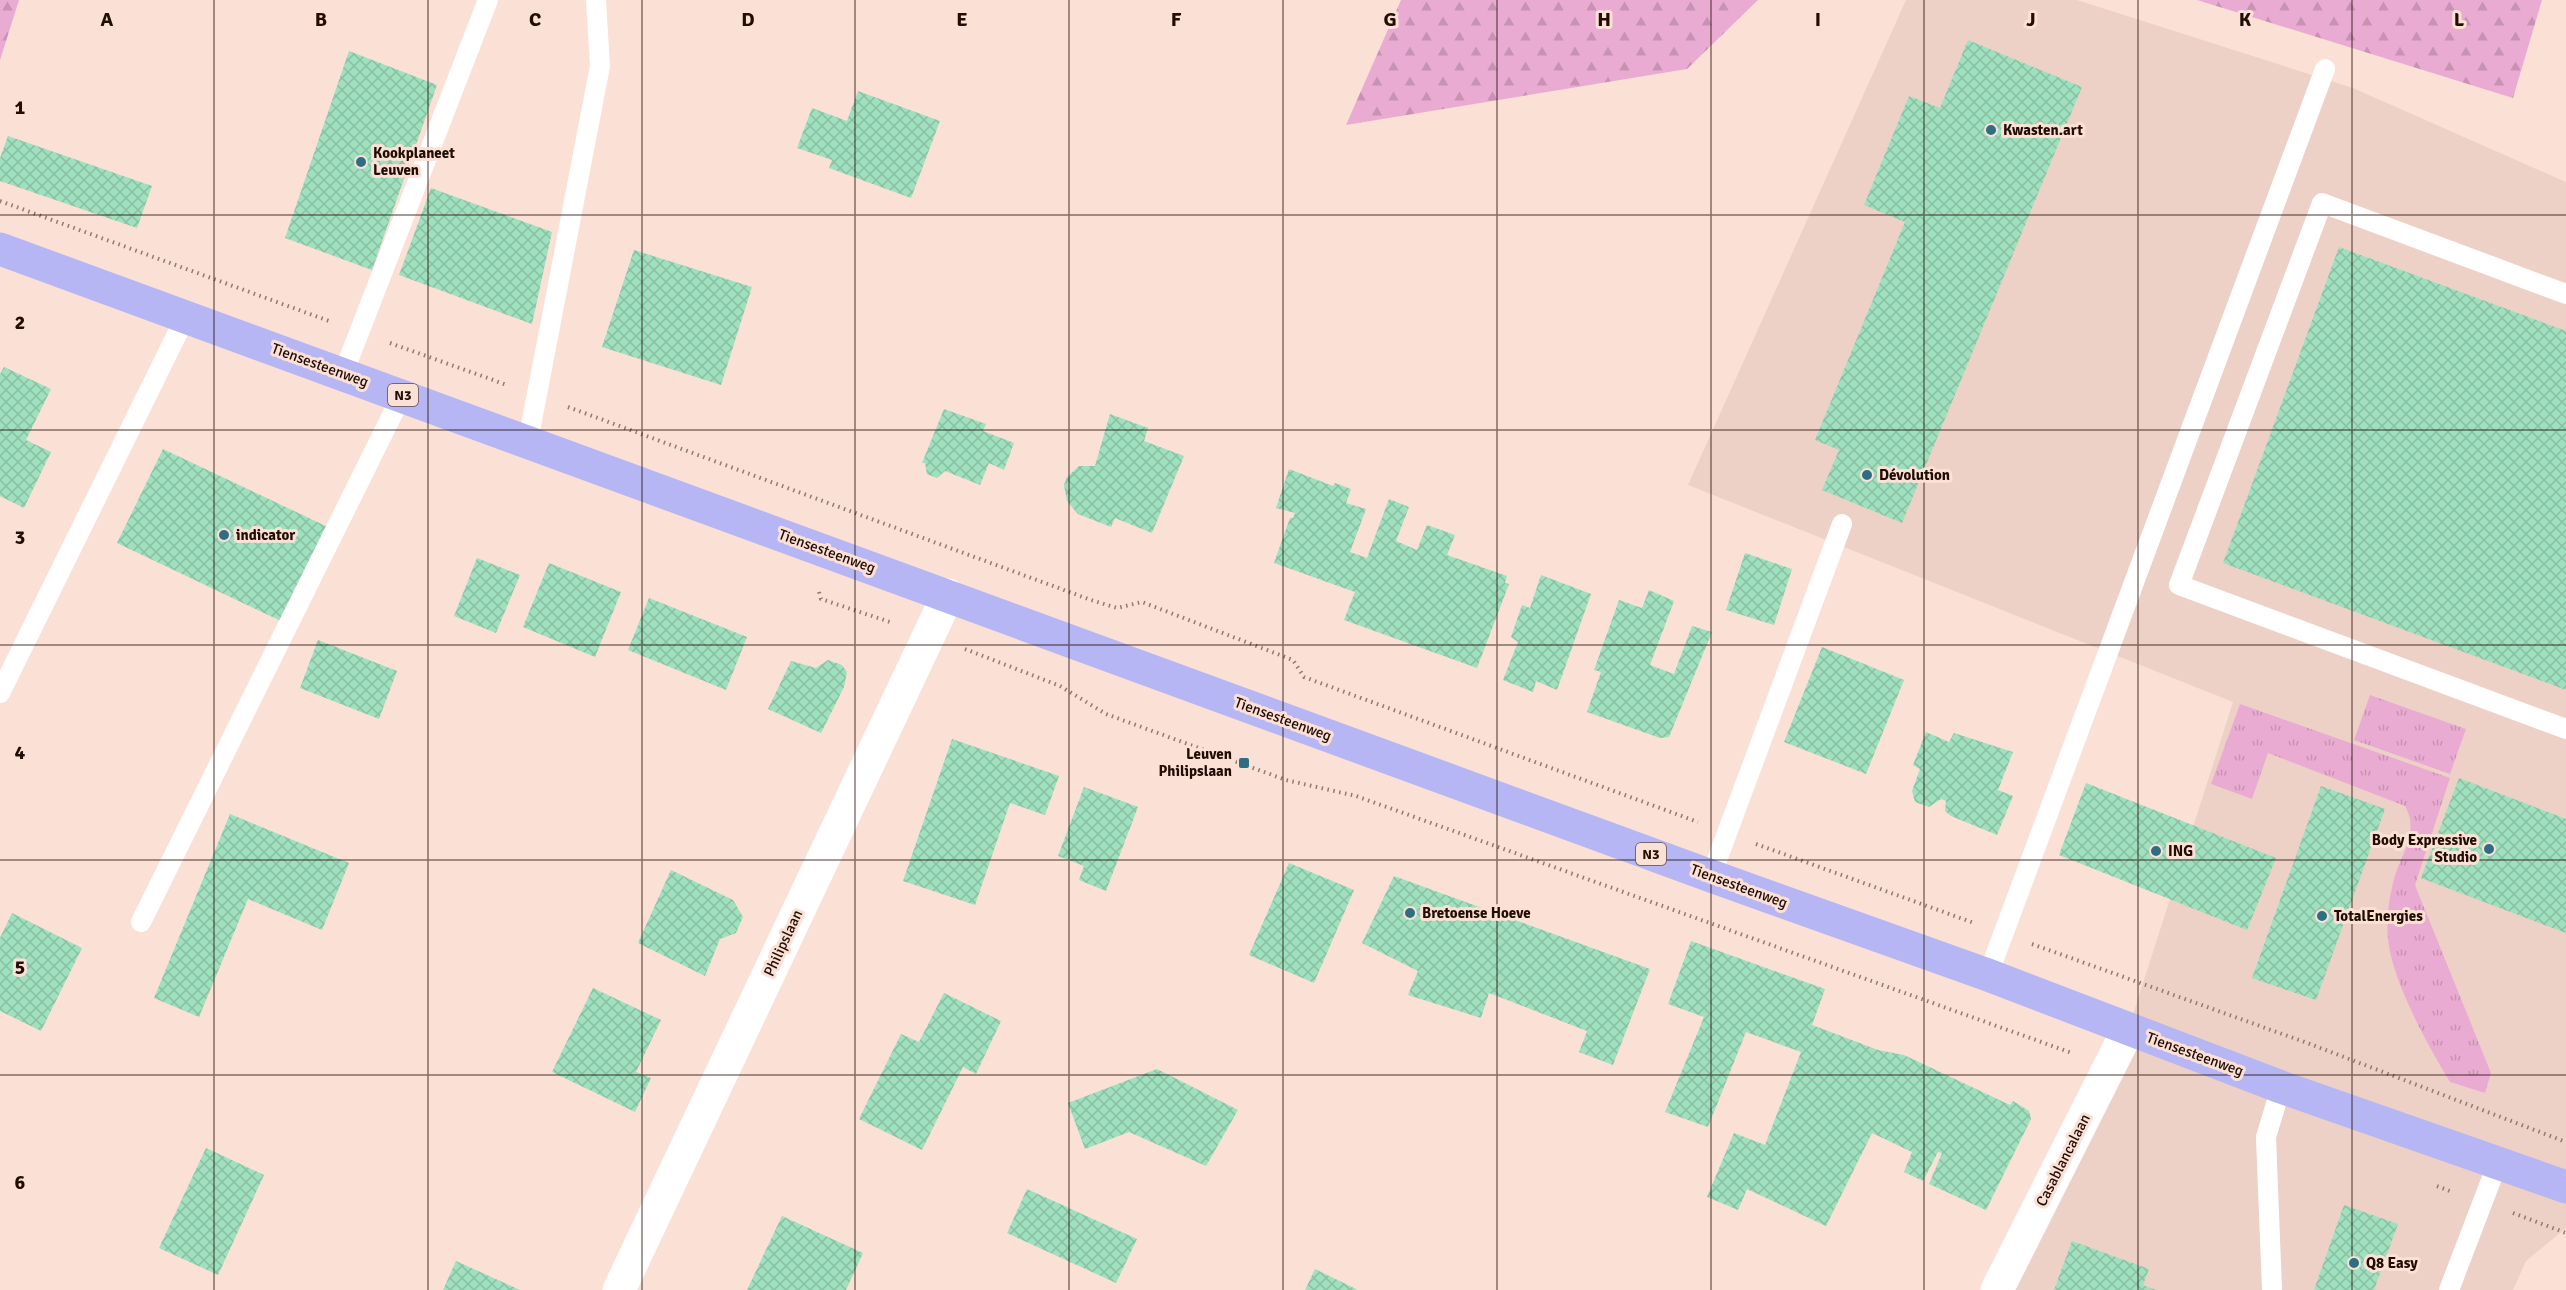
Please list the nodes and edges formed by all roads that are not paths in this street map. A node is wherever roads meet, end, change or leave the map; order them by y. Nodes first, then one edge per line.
1 (488, 0) edge
2 (596, 0) edge
3 (2325, 69) dead end
4 (0, 249) edge
5 (2566, 294) edge
6 (186, 316) junction
7 (344, 374) junction
8 (402, 395) junction
9 (528, 441) junction
10 (1842, 524) dead end
11 (948, 595) junction
12 (0, 693) edge
13 (2566, 729) edge
14 (1710, 876) junction
15 (141, 922) dead end
16 (1988, 975) junction
17 (2128, 1030) junction
18 (2281, 1087) junction
19 (2498, 1162) junction
20 (2565, 1183) edge
21 (619, 1290) edge
22 (1997, 1290) edge
23 (2272, 1290) edge
24 (2449, 1290) edge

1 - 7 lane
2 - 9 lane
3 - 16 lane
4 - 6 main road, Tiensesteenweg / N3
5 - 13 lane
6 - 7 main road, Tiensesteenweg / N3
6 - 12 lane
7 - 8 main road, Tiensesteenweg / N3
8 - 9 main road, Tiensesteenweg / N3
8 - 15 lane
9 - 11 main road, Tiensesteenweg / N3
10 - 14 lane
11 - 14 main road, Tiensesteenweg / N3
11 - 21 street, Philipslaan
14 - 16 main road, Tiensesteenweg / N3
16 - 17 main road, Tiensesteenweg / N3
17 - 18 main road, Tiensesteenweg / N3
17 - 22 street, Casablancalaan
18 - 19 main road, Tiensesteenweg / N3
18 - 23 lane
19 - 20 main road, Tiensesteenweg / N3
19 - 24 lane

